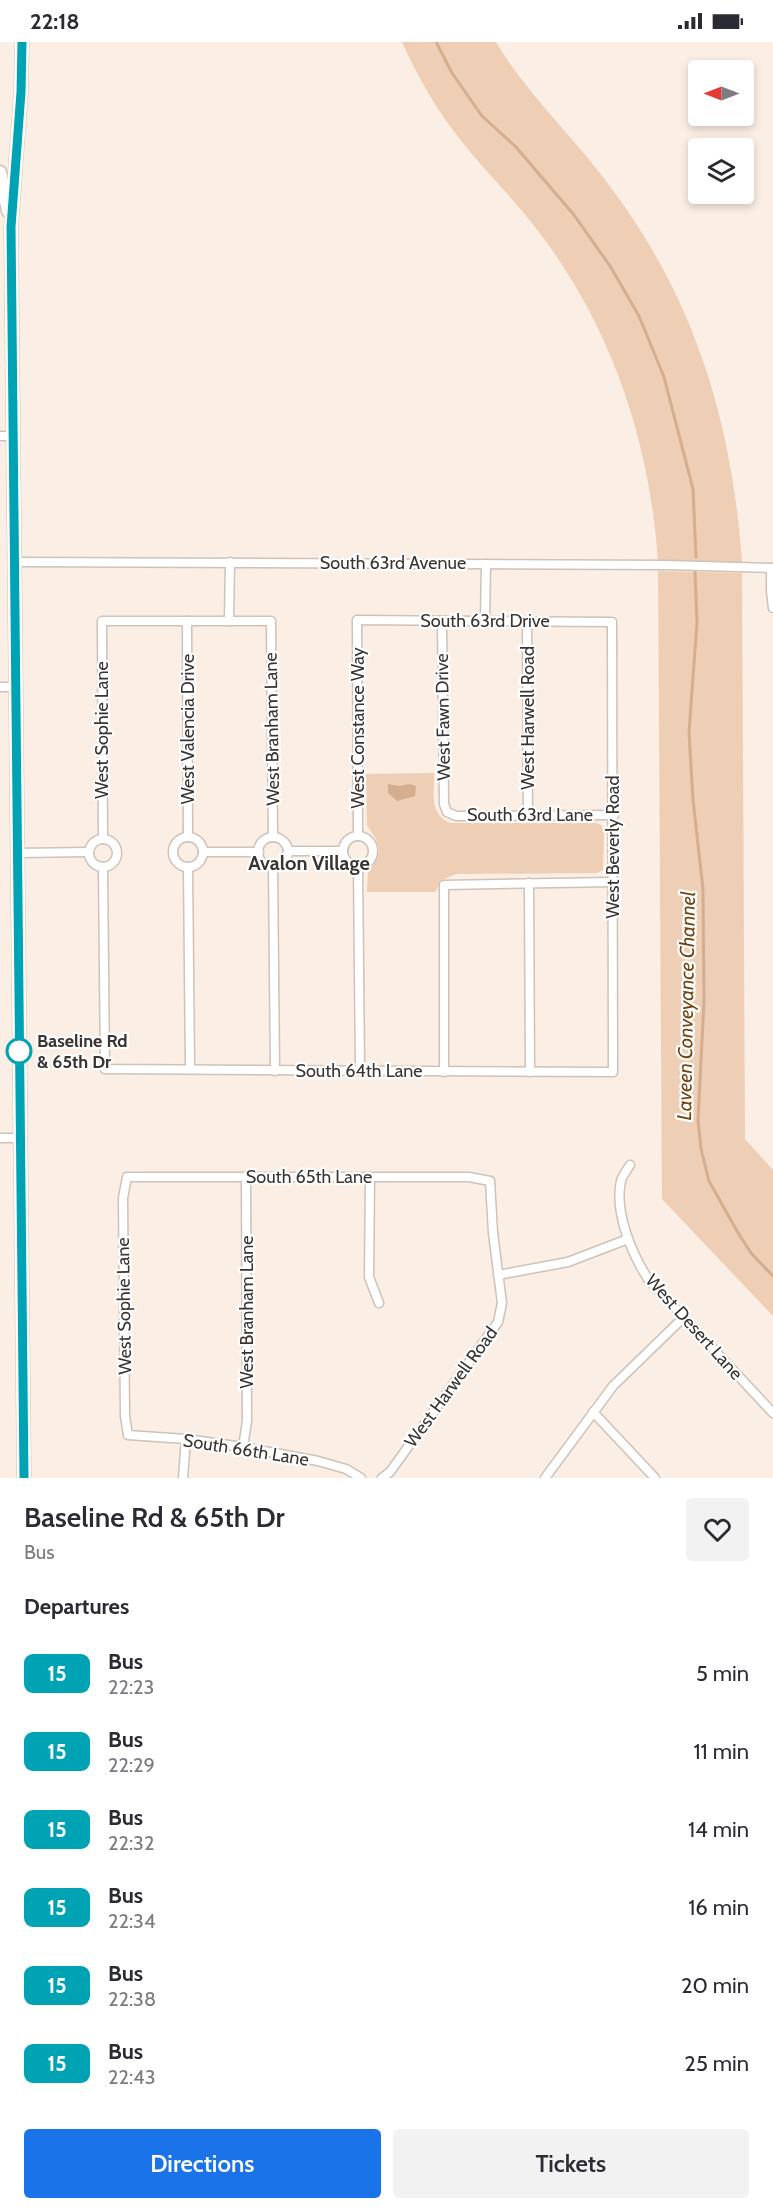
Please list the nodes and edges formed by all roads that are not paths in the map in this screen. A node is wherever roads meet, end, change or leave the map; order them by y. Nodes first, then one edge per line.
1 (22, 42) edge
2 (0, 172) edge
3 (11, 227) junction
4 (0, 436) edge
5 (13, 436) junction
6 (14, 562) junction
7 (230, 562) junction
8 (486, 564) junction
9 (772, 568) edge
10 (773, 608) edge
11 (357, 620) joint
12 (187, 621) junction
13 (229, 621) junction
14 (442, 621) junction
15 (485, 621) junction
16 (527, 621) junction
17 (612, 622) joint
18 (0, 687) edge
19 (15, 687) junction
20 (447, 812) joint
21 (528, 814) junction
22 (614, 815) junction
23 (358, 836) junction
24 (188, 837) junction
25 (273, 837) junction
26 (103, 839) junction
27 (288, 851) junction
28 (343, 851) junction
29 (89, 852) junction
30 (203, 852) junction
31 (258, 852) junction
32 (17, 853) junction
33 (103, 867) junction
34 (188, 867) junction
35 (273, 867) junction
36 (358, 867) junction
37 (614, 882) junction
38 (529, 883) junction
39 (105, 1069) joint
40 (190, 1069) junction
41 (274, 1071) junction
42 (360, 1071) junction
43 (444, 1072) junction
44 (530, 1072) junction
45 (613, 1072) joint
46 (0, 1138) edge
47 (21, 1138) junction
48 (630, 1165) dead end
49 (246, 1176) junction
50 (127, 1177) joint
51 (370, 1177) junction
52 (490, 1181) joint
53 (628, 1239) junction
54 (498, 1275) junction
55 (379, 1303) dead end
56 (683, 1318) junction
57 (593, 1412) junction
58 (773, 1413) edge
59 (128, 1435) joint
60 (186, 1439) junction
61 (243, 1447) junction
62 (24, 1478) edge
63 (183, 1478) edge
64 (360, 1478) edge
65 (382, 1478) edge
66 (545, 1478) edge
67 (655, 1478) edge

1 - 3 main road
2 - 3 main road
3 - 5 main road
4 - 5 street
5 - 6 main road
6 - 7 street, South 63rd Avenue
6 - 19 main road
7 - 8 street, South 63rd Avenue
7 - 13 street
8 - 9 street, South 63rd Avenue
8 - 15 street
9 - 10 street
11 - 14 street, South 63rd Drive
11 - 23 street, West Constance Way
12 - 13 street
12 - 24 street, West Valencia Drive
12 - 26 street, West Sophie Lane
13 - 25 street, West Branham Lane
14 - 15 street, South 63rd Drive
14 - 20 street, West Fawn Drive
15 - 16 street, South 63rd Drive
16 - 17 street, South 63rd Drive
16 - 21 street, West Harwell Road
17 - 22 street, West Beverly Road
18 - 19 street
19 - 32 main road
20 - 21 street, South 63rd Lane
21 - 22 street, South 63rd Lane
22 - 37 street, West Beverly Road
23 - 28 street
23 - 36 street, West Constance Way
24 - 30 street
24 - 34 street, West Valencia Drive
25 - 27 street
25 - 31 street
26 - 29 street
26 - 33 street, West Sophie Lane
27 - 28 street
27 - 35 street
28 - 36 street
29 - 32 street
29 - 33 street
30 - 31 street
30 - 34 street
31 - 35 street
32 - 47 main road
33 - 39 street, West Sophie Lane
34 - 40 street, West Valencia Drive
35 - 41 street
36 - 42 street, West Constance Way
37 - 38 street
37 - 45 street, West Beverly Road
38 - 43 street
38 - 44 street
39 - 40 street, South 64th Lane
40 - 41 street, South 64th Lane
41 - 42 street, South 64th Lane
42 - 43 street, South 64th Lane
43 - 44 street, South 64th Lane
44 - 45 street, South 64th Lane
46 - 47 street
47 - 62 main road
48 - 53 street, West Desert Lane
49 - 50 street, South 65th Lane
49 - 51 street, South 65th Lane
49 - 61 street, West Branham Lane
50 - 59 street, West Sophie Lane
51 - 52 street, South 65th Lane
51 - 55 street
52 - 54 street, West Harwell Road
53 - 54 street
53 - 56 street, West Desert Lane
54 - 65 street, West Harwell Road
56 - 57 street
56 - 58 street, West Desert Lane
57 - 66 street
57 - 67 street
59 - 60 street, South 66th Lane
60 - 61 street, South 66th Lane
60 - 63 street
61 - 64 street, South 66th Lane

